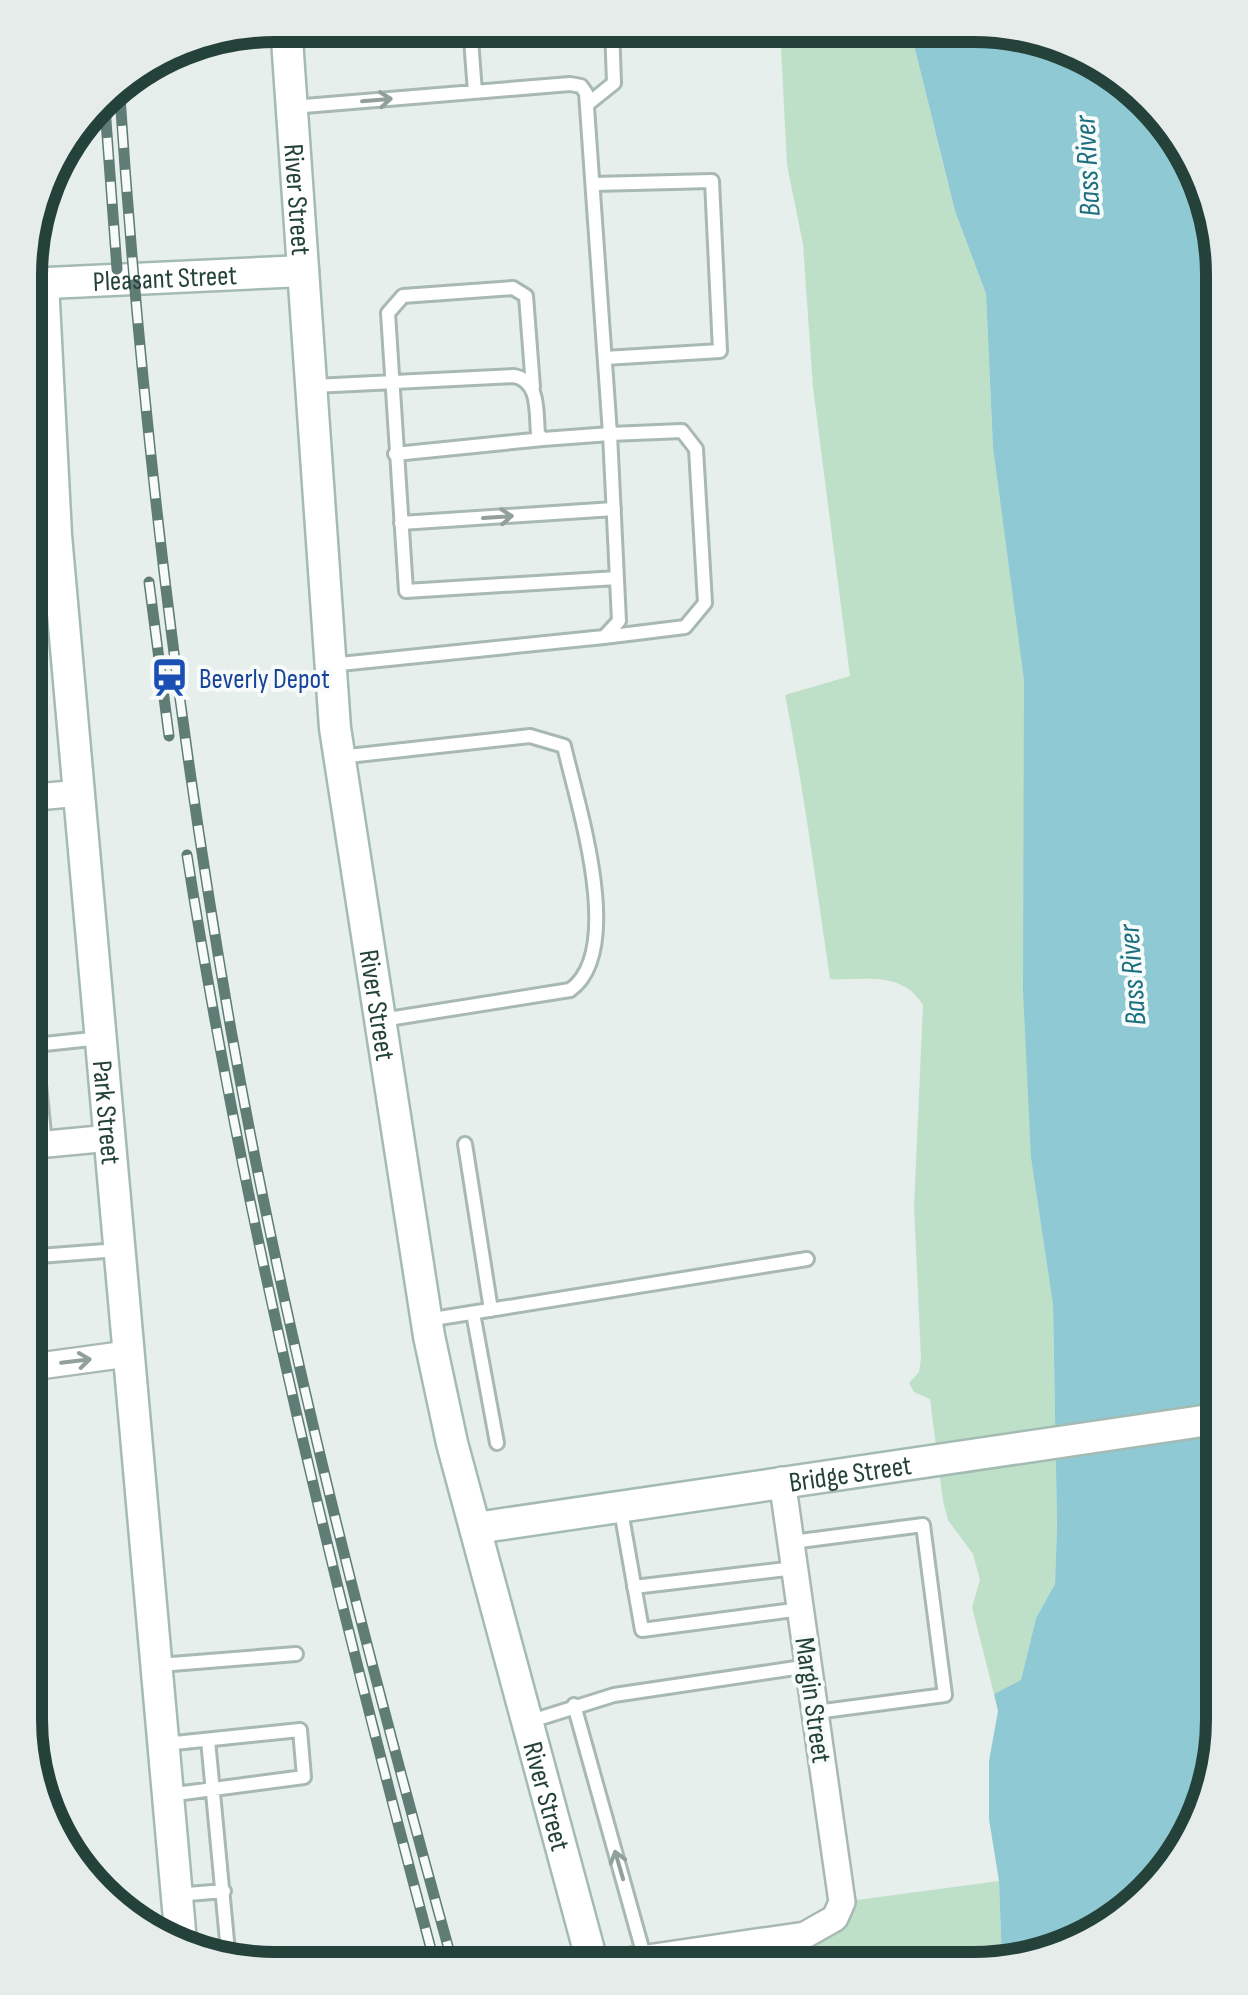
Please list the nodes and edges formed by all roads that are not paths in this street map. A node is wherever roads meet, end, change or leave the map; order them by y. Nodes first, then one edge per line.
1 (287, 42) edge
2 (470, 42) edge
3 (613, 42) edge
4 (469, 92) junction
5 (589, 103) junction
6 (292, 107) junction
7 (594, 184) junction
8 (303, 271) junction
9 (42, 284) edge
10 (605, 358) junction
11 (389, 382) junction
12 (311, 386) junction
13 (533, 388) junction
14 (610, 434) junction
15 (543, 439) junction
16 (395, 454) junction
17 (614, 509) junction
18 (400, 523) junction
19 (42, 544) edge
20 (617, 578) junction
21 (604, 637) junction
22 (330, 665) junction
23 (339, 757) junction
24 (80, 793) junction
25 (42, 797) edge
26 (380, 1020) junction
27 (101, 1038) junction
28 (42, 1044) edge
29 (110, 1138) junction
30 (42, 1144) edge
31 (464, 1144) dead end
32 (119, 1250) junction
33 (42, 1256) edge
34 (806, 1259) dead end
35 (491, 1310) junction
36 (474, 1313) junction
37 (427, 1320) junction
38 (127, 1354) junction
39 (42, 1365) edge
40 (1205, 1420) edge
41 (497, 1443) dead end
42 (782, 1480) junction
43 (620, 1505) junction
44 (476, 1528) junction
45 (793, 1555) junction
46 (634, 1587) junction
47 (801, 1609) junction
48 (296, 1654) dead end
49 (156, 1666) junction
50 (809, 1666) junction
51 (574, 1705) junction
52 (816, 1712) junction
53 (528, 1722) junction
54 (208, 1740) junction
55 (162, 1745) junction
56 (213, 1789) junction
57 (167, 1795) junction
58 (224, 1891) junction
59 (176, 1896) junction
60 (180, 1932) edge
61 (228, 1948) edge
62 (583, 1952) edge
63 (643, 1952) edge
64 (694, 1952) edge

1 - 6 street, River Street
2 - 4 lane
3 - 5 lane
4 - 5 lane
6 -> 4 lane
5 - 7 lane
6 - 8 street, River Street
7 - 10 lane
7 - 10 lane
8 - 9 street, Pleasant Street
8 - 12 street, River Street
10 - 14 lane
11 - 12 lane
11 - 13 lane
11 - 13 lane
11 - 16 lane
12 - 22 street, River Street
13 - 15 lane
14 - 15 lane
14 - 17 lane
14 - 21 lane
15 - 16 lane
16 - 18 lane
18 -> 17 lane
17 - 20 lane
18 - 20 lane
19 - 24 street, Park Street
20 - 21 lane
21 - 22 lane
22 - 23 street, River Street
23 - 26 street, River Street
23 - 26 lane
24 - 25 street
24 - 27 street, Park Street
26 - 37 street, River Street
27 - 28 lane
27 - 29 street, Park Street
29 - 30 street
29 - 32 street, Park Street
31 - 35 lane
32 - 33 lane
32 - 38 street, Park Street
34 - 35 lane
35 - 36 lane
36 - 37 lane
36 - 41 lane
37 - 44 street, River Street
39 -> 38 street
38 - 49 street, Park Street
40 - 42 street, Bridge Street
42 - 43 street, Bridge Street
42 - 45 street, Margin Street
43 - 44 street, Bridge Street
43 - 46 lane
44 - 53 street, River Street
45 - 46 lane
45 - 47 street, Margin Street
45 - 52 lane
46 - 47 lane
47 - 50 street, Margin Street
48 - 49 lane
49 - 55 street, Park Street
50 - 51 lane
50 - 52 street, Margin Street
51 - 53 lane
63 -> 51 lane
52 - 64 street, Margin Street
53 - 62 street, River Street
54 - 55 lane
54 - 56 lane
54 - 56 lane
55 - 57 street, Park Street
56 - 57 lane
56 - 58 lane
57 - 59 street, Park Street
58 - 59 lane
58 - 61 lane
59 - 60 street, Park Street

